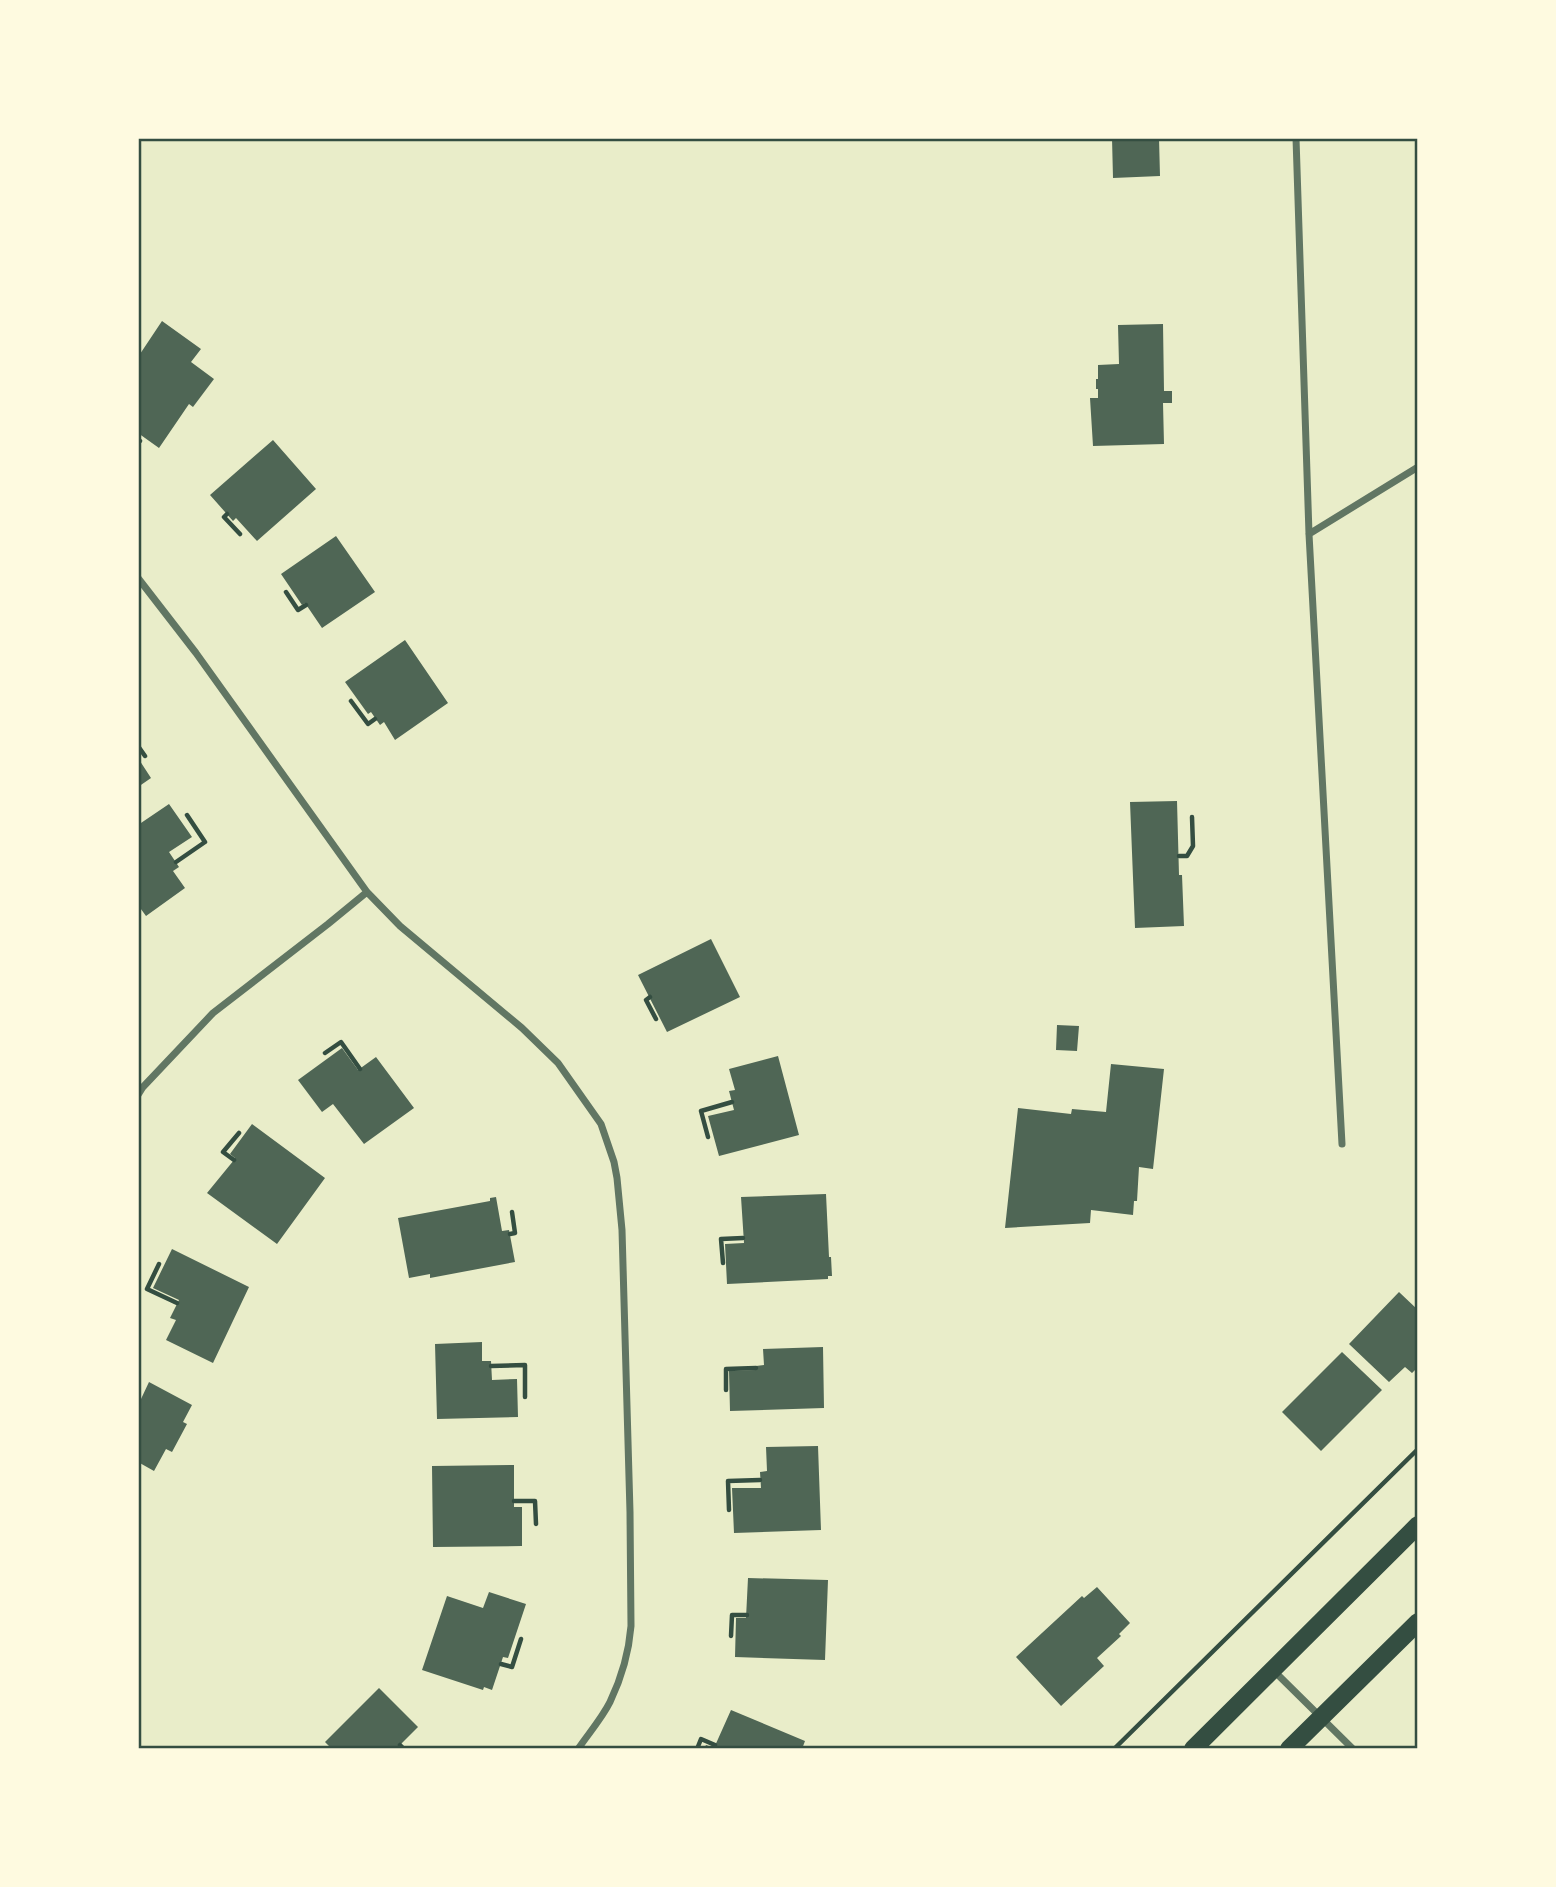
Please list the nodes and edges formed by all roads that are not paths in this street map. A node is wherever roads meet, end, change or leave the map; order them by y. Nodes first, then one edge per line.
1 (1296, 138) edge
2 (1418, 467) edge
3 (1308, 534) junction
4 (138, 578) edge
5 (367, 892) junction
6 (138, 1096) edge
7 (1342, 1144) dead end
8 (1418, 1525) edge
9 (1418, 1622) edge
10 (1273, 1670) junction
11 (1321, 1718) junction
12 (578, 1749) edge
13 (1193, 1749) edge
14 (1290, 1749) edge
15 (1353, 1749) edge

1 - 3 street
2 - 3 street
3 - 7 street
4 - 5 street
5 - 6 street
5 - 12 street
8 - 10 main road
9 - 11 main road
10 - 11 street
10 - 13 main road
11 - 14 main road
11 - 15 street

